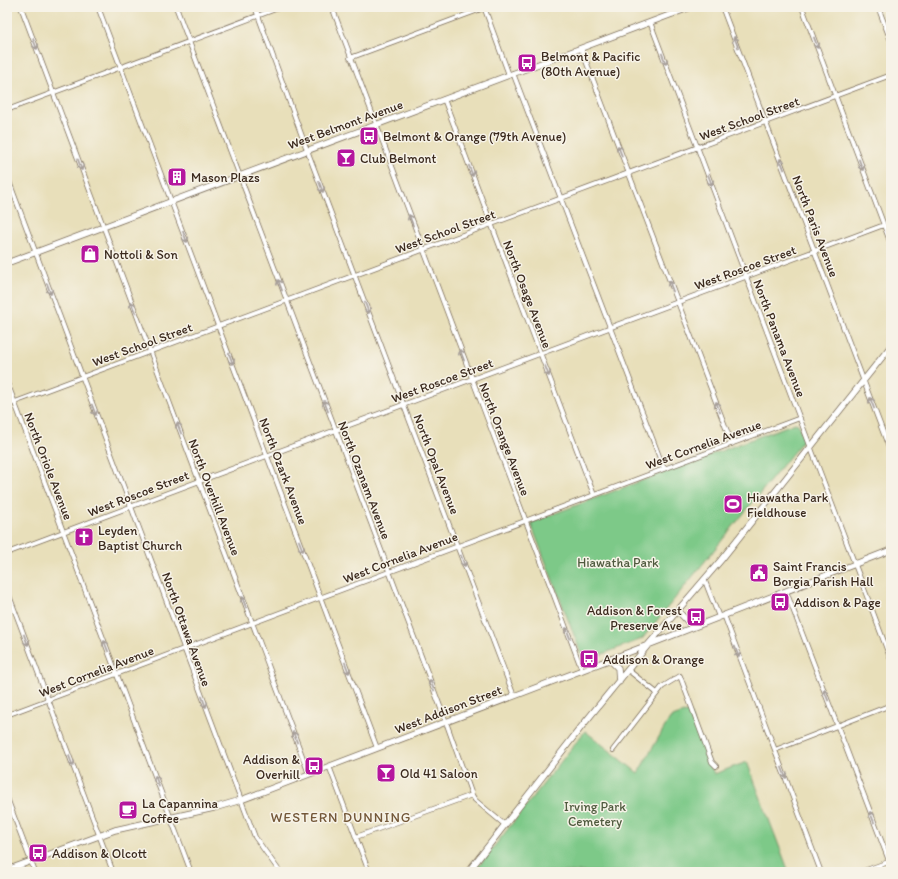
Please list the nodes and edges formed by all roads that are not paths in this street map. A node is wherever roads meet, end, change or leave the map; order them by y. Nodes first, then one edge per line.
1 (21, 7) edge
2 (98, 7) edge
3 (176, 7) edge
4 (255, 7) edge
5 (281, 7) edge
6 (332, 7) edge
7 (484, 7) edge
8 (691, 7) edge
9 (722, 7) edge
10 (802, 7) edge
11 (878, 7) edge
12 (258, 16) junction
13 (650, 22) junction
14 (891, 41) edge
15 (190, 42) junction
16 (581, 48) junction
17 (350, 58) junction
18 (120, 68) junction
19 (511, 74) junction
20 (891, 75) edge
21 (53, 93) junction
22 (836, 96) junction
23 (444, 99) junction
24 (7, 110) edge
25 (766, 122) junction
26 (375, 125) junction
27 (697, 148) junction
28 (307, 150) junction
29 (629, 173) junction
30 (7, 176) edge
31 (240, 176) junction
32 (561, 198) junction
33 (172, 201) junction
34 (491, 225) junction
35 (103, 226) junction
36 (884, 226) junction
37 (891, 244) edge
38 (423, 250) junction
39 (815, 251) junction
40 (35, 252) junction
41 (7, 263) edge
42 (355, 276) junction
43 (746, 277) junction
44 (286, 301) junction
45 (678, 302) junction
46 (219, 326) junction
47 (610, 328) junction
48 (891, 346) edge
49 (150, 352) junction
50 (540, 354) junction
51 (82, 377) junction
52 (472, 380) junction
53 (864, 380) junction
54 (7, 382) edge
55 (15, 402) junction
56 (7, 405) edge
57 (404, 405) junction
58 (800, 418) junction
59 (336, 430) junction
60 (732, 444) junction
61 (810, 448) junction
62 (891, 453) edge
63 (267, 456) junction
64 (664, 469) junction
65 (199, 482) junction
66 (594, 495) junction
67 (131, 507) junction
68 (526, 521) junction
69 (63, 532) junction
70 (457, 546) junction
71 (891, 550) edge
72 (7, 553) edge
73 (855, 564) junction
74 (389, 572) junction
75 (705, 581) junction
76 (7, 590) edge
77 (786, 591) junction
78 (320, 598) junction
79 (678, 611) junction
80 (721, 616) junction
81 (252, 623) junction
82 (699, 625) junction
83 (648, 645) junction
84 (184, 649) junction
85 (609, 660) junction
86 (891, 660) edge
87 (582, 670) junction
88 (628, 670) junction
89 (117, 674) junction
90 (619, 682) junction
91 (657, 693) junction
92 (514, 696) junction
93 (48, 699) junction
94 (891, 705) edge
95 (7, 715) edge
96 (446, 722) junction
97 (838, 726) junction
98 (377, 748) junction
99 (612, 750) dead end
100 (775, 750) junction
101 (329, 766) junction
102 (716, 766) dead end
103 (308, 774) junction
104 (472, 795) junction
105 (7, 798) edge
106 (241, 800) junction
107 (171, 818) junction
108 (505, 825) junction
109 (99, 835) junction
110 (356, 837) junction
111 (30, 861) junction
112 (890, 861) edge
113 (891, 866) edge
114 (7, 870) edge
115 (35, 872) edge
116 (113, 872) edge
117 (191, 872) edge
118 (280, 872) edge
119 (369, 872) edge
120 (468, 872) edge
121 (821, 872) edge
122 (861, 872) edge

1 -> 21 street, North Overhill Avenue
2 - 18 street, North Ozark Avenue
3 - 15 street, North Ozanam Avenue
4 - 12 street, North Opal Avenue
5 - 12 street
6 - 17 street, North Orange Avenue
7 - 17 street
7 - 19 street
8 - 13 main road, West Belmont Avenue
25 -> 9 street, North Paris Avenue
10 -> 22 street
11 - 14 street
12 - 15 street
12 - 28 street, North Opal Avenue
13 - 16 main road, West Belmont Avenue
13 -> 27 street, North Panama Avenue
15 - 18 street
15 - 31 street, North Ozanam Avenue
16 - 19 main road, West Belmont Avenue
29 -> 16 street
17 - 26 street, North Orange Avenue
18 - 21 street
18 - 33 street, North Ozark Avenue
19 - 23 main road, West Belmont Avenue
19 - 32 street
20 - 22 street, West School Street
21 - 24 street
21 -> 35 street, North Overhill Avenue
22 - 25 street, West School Street
22 -> 36 street
23 - 26 main road, West Belmont Avenue
23 -> 34 street, North Osage Avenue
25 - 27 street, West School Street
39 -> 25 street, North Paris Avenue
26 - 28 main road, West Belmont Avenue
38 -> 26 street, North Orange Avenue
27 - 29 street, West School Street
27 -> 43 street, North Panama Avenue
28 - 31 main road, West Belmont Avenue
28 -> 42 street, North Opal Avenue
29 - 32 street, West School Street
45 -> 29 street
30 - 40 street, North Ottawa Avenue
31 - 33 main road, West Belmont Avenue
44 -> 31 street, North Ozanam Avenue
32 - 34 street, West School Street
32 - 47 street
33 - 35 main road, West Belmont Avenue
33 -> 46 street, North Ozark Avenue
34 - 38 street, West School Street
34 - 50 street, North Osage Avenue
35 - 40 main road, West Belmont Avenue
49 -> 35 street, North Overhill Avenue
36 - 37 street
36 - 39 street, West Roscoe Street
38 - 42 street, West School Street
52 -> 38 street, North Orange Avenue
39 - 43 street, West Roscoe Street
39 - 53 street, North Paris Avenue
40 - 41 main road, West Belmont Avenue
40 -> 51 street, North Ottawa Avenue
42 - 44 street, West School Street
42 -> 57 street, North Opal Avenue
43 - 45 street, West Roscoe Street
43 - 58 street, North Panama Avenue
44 - 46 street, West School Street
59 -> 44 street, North Ozanam Avenue
45 - 47 street, West Roscoe Street
60 -> 45 street
46 - 49 street, West School Street
46 -> 63 street, North Ozark Avenue
47 - 50 street, West Roscoe Street
47 - 64 street
48 - 53 main road
49 - 51 street, West School Street
65 -> 49 street, North Overhill Avenue
50 - 52 street, West Roscoe Street
50 -> 66 street, North Osage Avenue
51 - 55 street, West School Street
51 -> 67 street, North Ottawa Avenue
52 - 57 street, West Roscoe Street
52 - 68 street, North Orange Avenue
53 - 61 main road
62 -> 53 street, North Paris Avenue
54 - 55 street, North Oriole Avenue
55 - 56 street, West School Street
55 - 69 street, North Oriole Avenue
57 - 59 street, West Roscoe Street
57 - 70 street, North Opal Avenue
58 - 60 street, West Cornelia Avenue
58 - 61 street, North Panama Avenue
59 - 63 street, West Roscoe Street
59 - 74 street, North Ozanam Avenue
60 - 64 street, West Cornelia Avenue
61 - 73 street, North Panama Avenue
61 - 75 main road
63 - 65 street, West Roscoe Street
63 -> 78 street, North Ozark Avenue
64 - 66 street, West Cornelia Avenue
65 - 67 street, West Roscoe Street
81 -> 65 street, North Overhill Avenue
66 - 68 street, West Cornelia Avenue
67 - 69 street, West Roscoe Street
67 - 84 street, North Ottawa Avenue
68 - 70 street, West Cornelia Avenue
87 -> 68 street, North Orange Avenue
69 - 72 street, West Roscoe Street
89 -> 69 street, North Oriole Avenue
70 - 74 street, West Cornelia Avenue
70 -> 92 street, North Opal Avenue
71 - 73 main road, West Addison Street
73 - 77 main road, West Addison Street
73 - 86 street, North Panama Avenue
74 - 78 street, West Cornelia Avenue
96 -> 74 street, North Ozanam Avenue
75 - 79 main road
75 - 80 street
76 -> 93 street
77 - 80 main road, West Addison Street
97 -> 77 street
78 - 81 street, West Cornelia Avenue
78 -> 98 street, North Ozark Avenue
79 - 82 main road
79 - 83 main road
80 - 82 main road, West Addison Street
80 -> 100 street
81 - 84 street, West Cornelia Avenue
103 -> 81 street, North Overhill Avenue
82 - 83 main road, West Addison Street
83 - 85 main road, West Addison Street
83 - 88 main road
84 - 89 street, West Cornelia Avenue
84 -> 106 street, North Ottawa Avenue
85 - 87 main road, West Addison Street
85 - 90 main road
87 - 92 main road, West Addison Street
88 - 90 main road
88 - 91 street
89 - 93 street, West Cornelia Avenue
107 -> 89 street, North Oriole Avenue
90 - 108 main road
91 - 99 street
91 - 102 street
92 - 96 main road, West Addison Street
93 - 95 street, West Cornelia Avenue
93 -> 109 street
94 - 97 street
96 - 98 main road, West Addison Street
96 - 104 street, North Ozanam Avenue
97 - 100 street
112 -> 97 street
98 - 101 main road, West Addison Street
100 -> 121 street
101 - 103 main road, West Addison Street
101 - 110 street
103 - 106 main road, West Addison Street
104 - 108 street, North Ozanam Avenue
104 - 110 street
105 - 111 street
106 - 107 main road, West Addison Street
106 - 118 street, North Ottawa Avenue
107 - 109 main road, West Addison Street
107 - 117 street, North Oriole Avenue
108 - 120 main road
109 - 111 main road, West Addison Street
109 - 116 street
110 - 119 street
111 - 114 main road, West Addison Street
111 - 115 street
112 - 113 street
112 - 122 street

